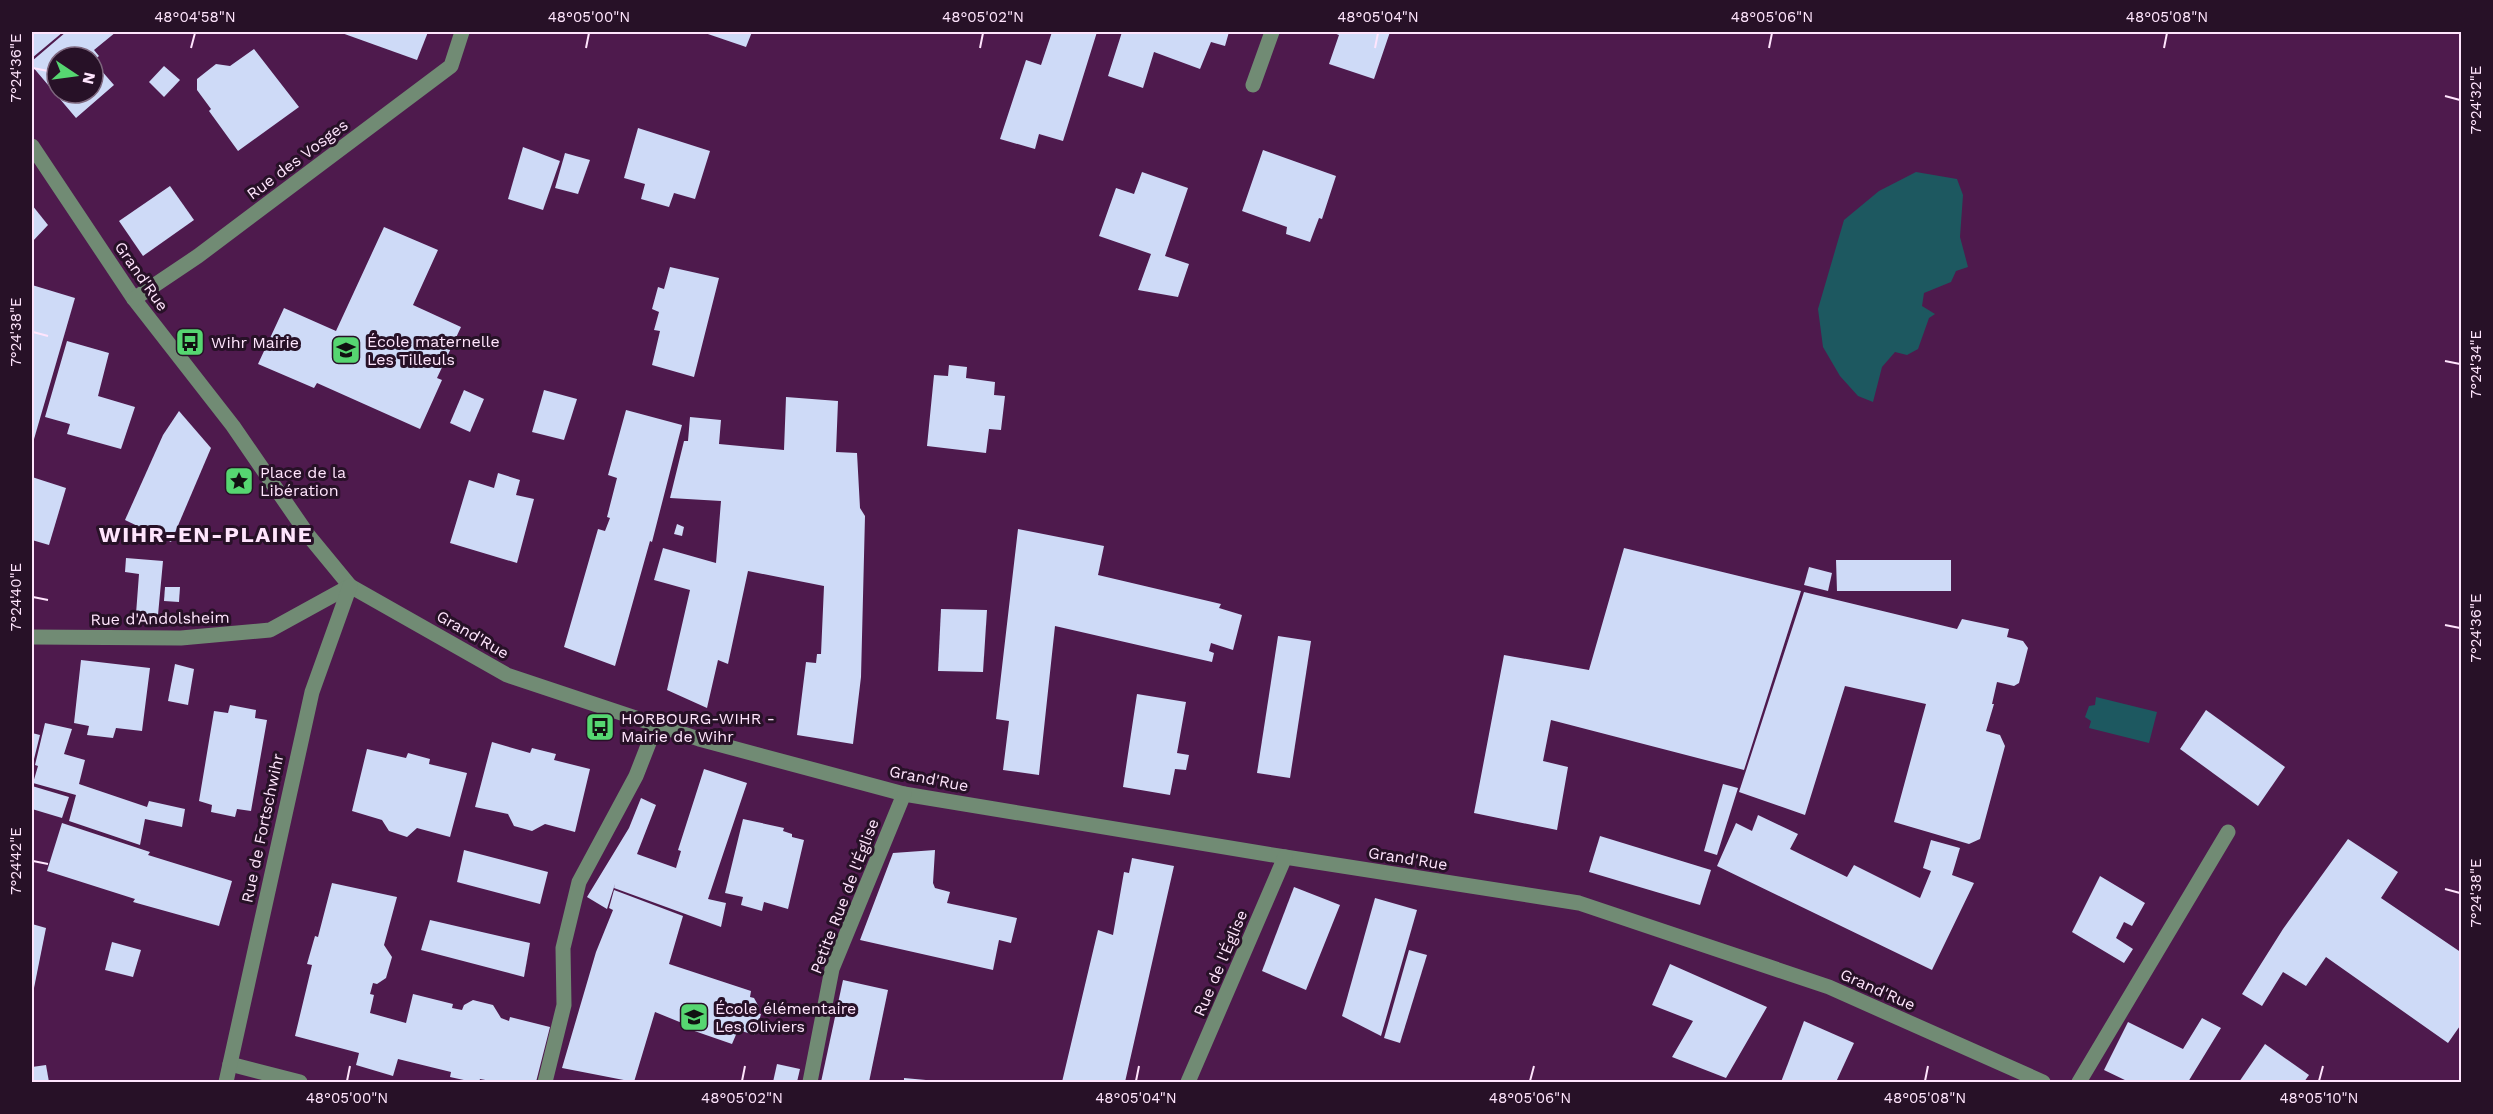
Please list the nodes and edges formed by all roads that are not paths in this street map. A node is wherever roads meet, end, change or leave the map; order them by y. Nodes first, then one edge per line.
1 (462, 32) edge
2 (1272, 32) edge
3 (1253, 85) dead end
4 (32, 146) edge
5 (134, 299) junction
6 (350, 586) junction
7 (32, 637) edge
8 (656, 725) junction
9 (904, 794) junction
10 (2228, 832) dead end
11 (1285, 857) junction
12 (230, 1064) junction
13 (226, 1083) edge
14 (300, 1083) edge
15 (545, 1083) edge
16 (810, 1083) edge
17 (1188, 1083) edge
18 (2043, 1083) edge
19 (2079, 1083) edge

1 - 5 street, Rue des Vosges
2 - 3 street
4 - 5 street, Grand'Rue
5 - 6 street, Grand'Rue
6 - 7 street, Rue d'Andolsheim
6 - 8 street, Grand'Rue
6 - 12 street, Rue de Fortschwihr
8 - 9 street, Grand'Rue
8 - 15 street
9 - 11 street, Grand'Rue
9 - 16 street, Petite Rue de l'Église
10 - 19 street
11 - 17 street, Rue de l'Église
11 - 18 street, Grand'Rue
12 - 13 street, Rue de Fortschwihr
12 - 14 street

